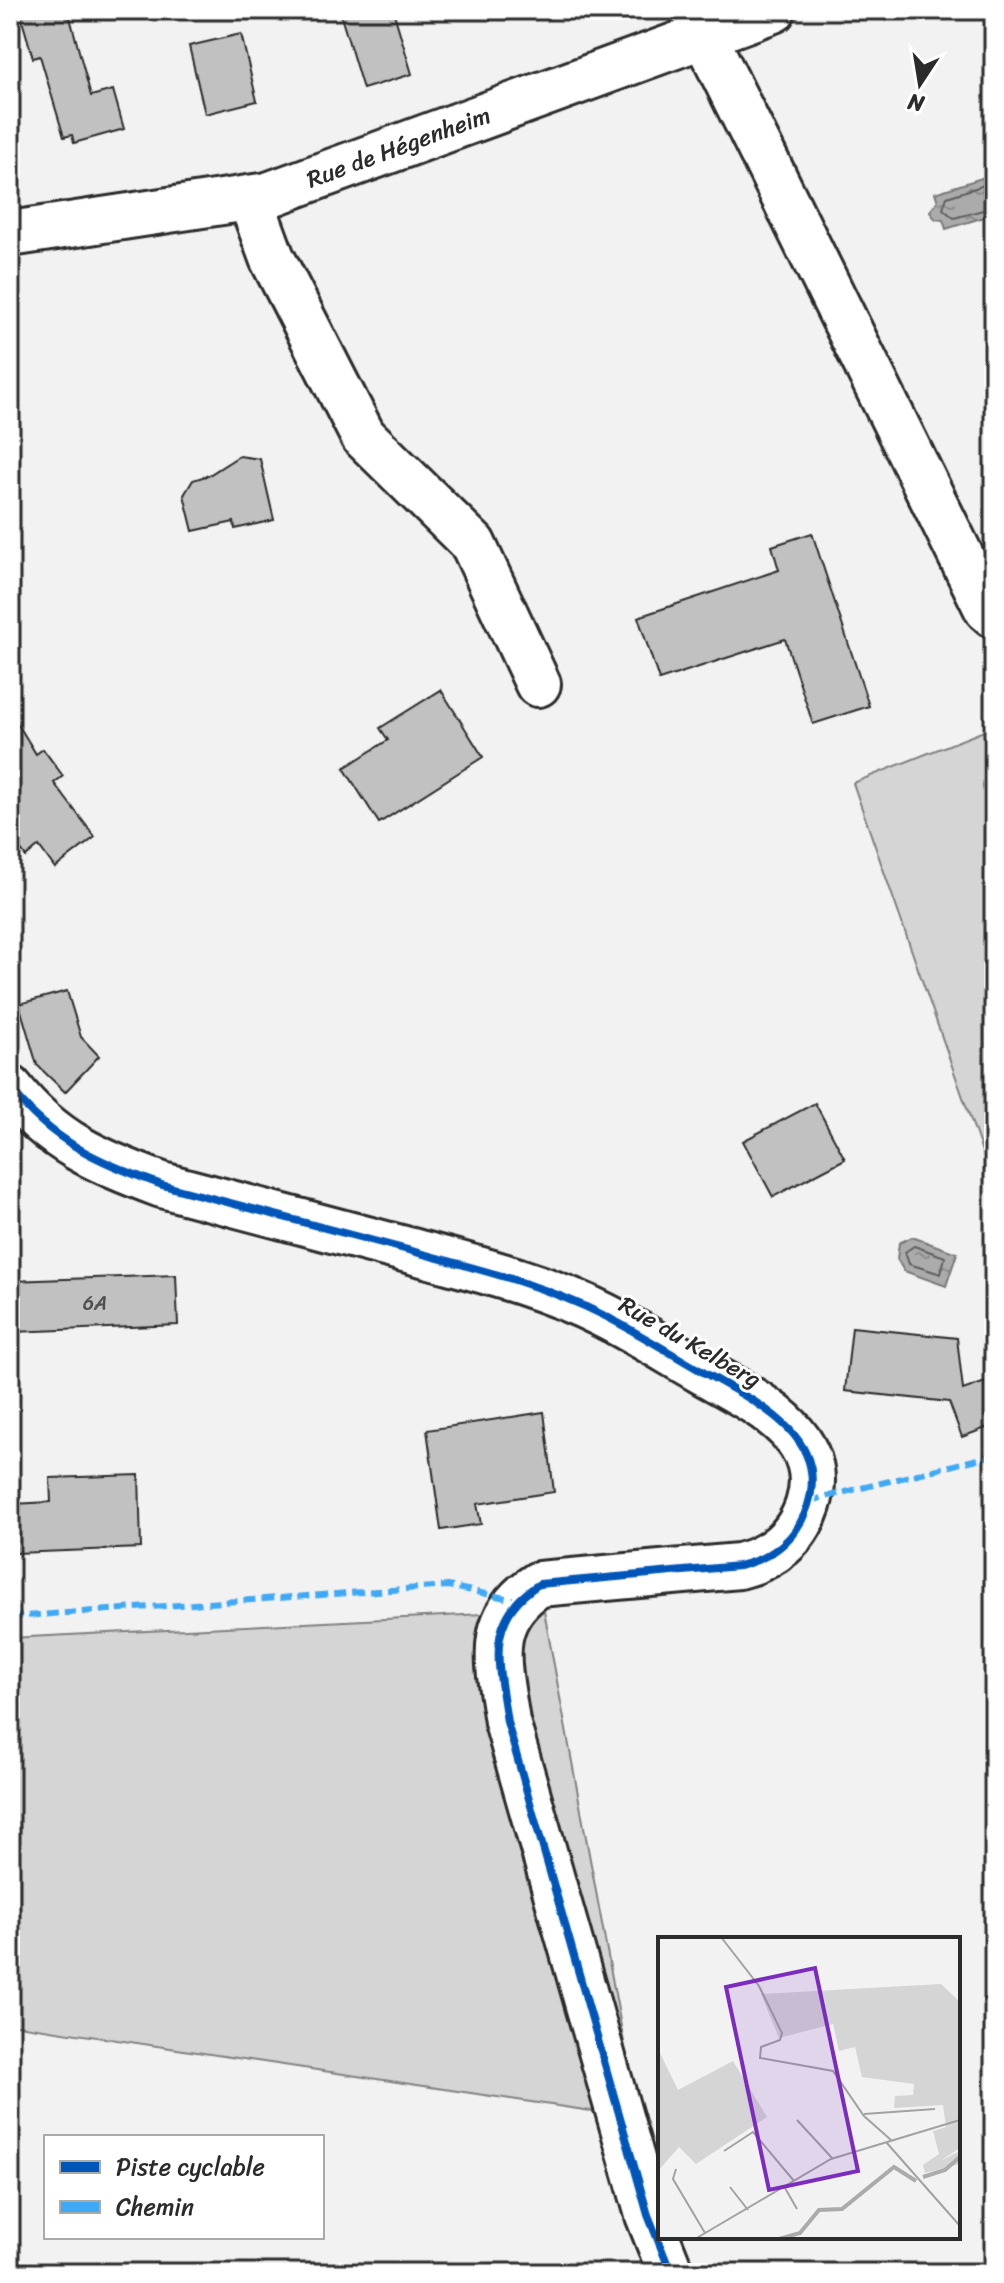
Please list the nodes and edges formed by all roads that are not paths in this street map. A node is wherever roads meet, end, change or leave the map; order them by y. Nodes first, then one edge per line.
1 (773, 10) edge
2 (704, 35) junction
3 (250, 198) junction
4 (10, 234) edge
5 (994, 615) edge
6 (538, 684) dead end
7 (10, 1088) edge
8 (671, 2273) edge

1 - 2 street, Rue de Hégenheim
2 - 3 street, Rue de Hégenheim
2 - 5 street
3 - 4 street, Rue de Hégenheim
3 - 6 street
7 - 8 street, Rue du Kelberg

